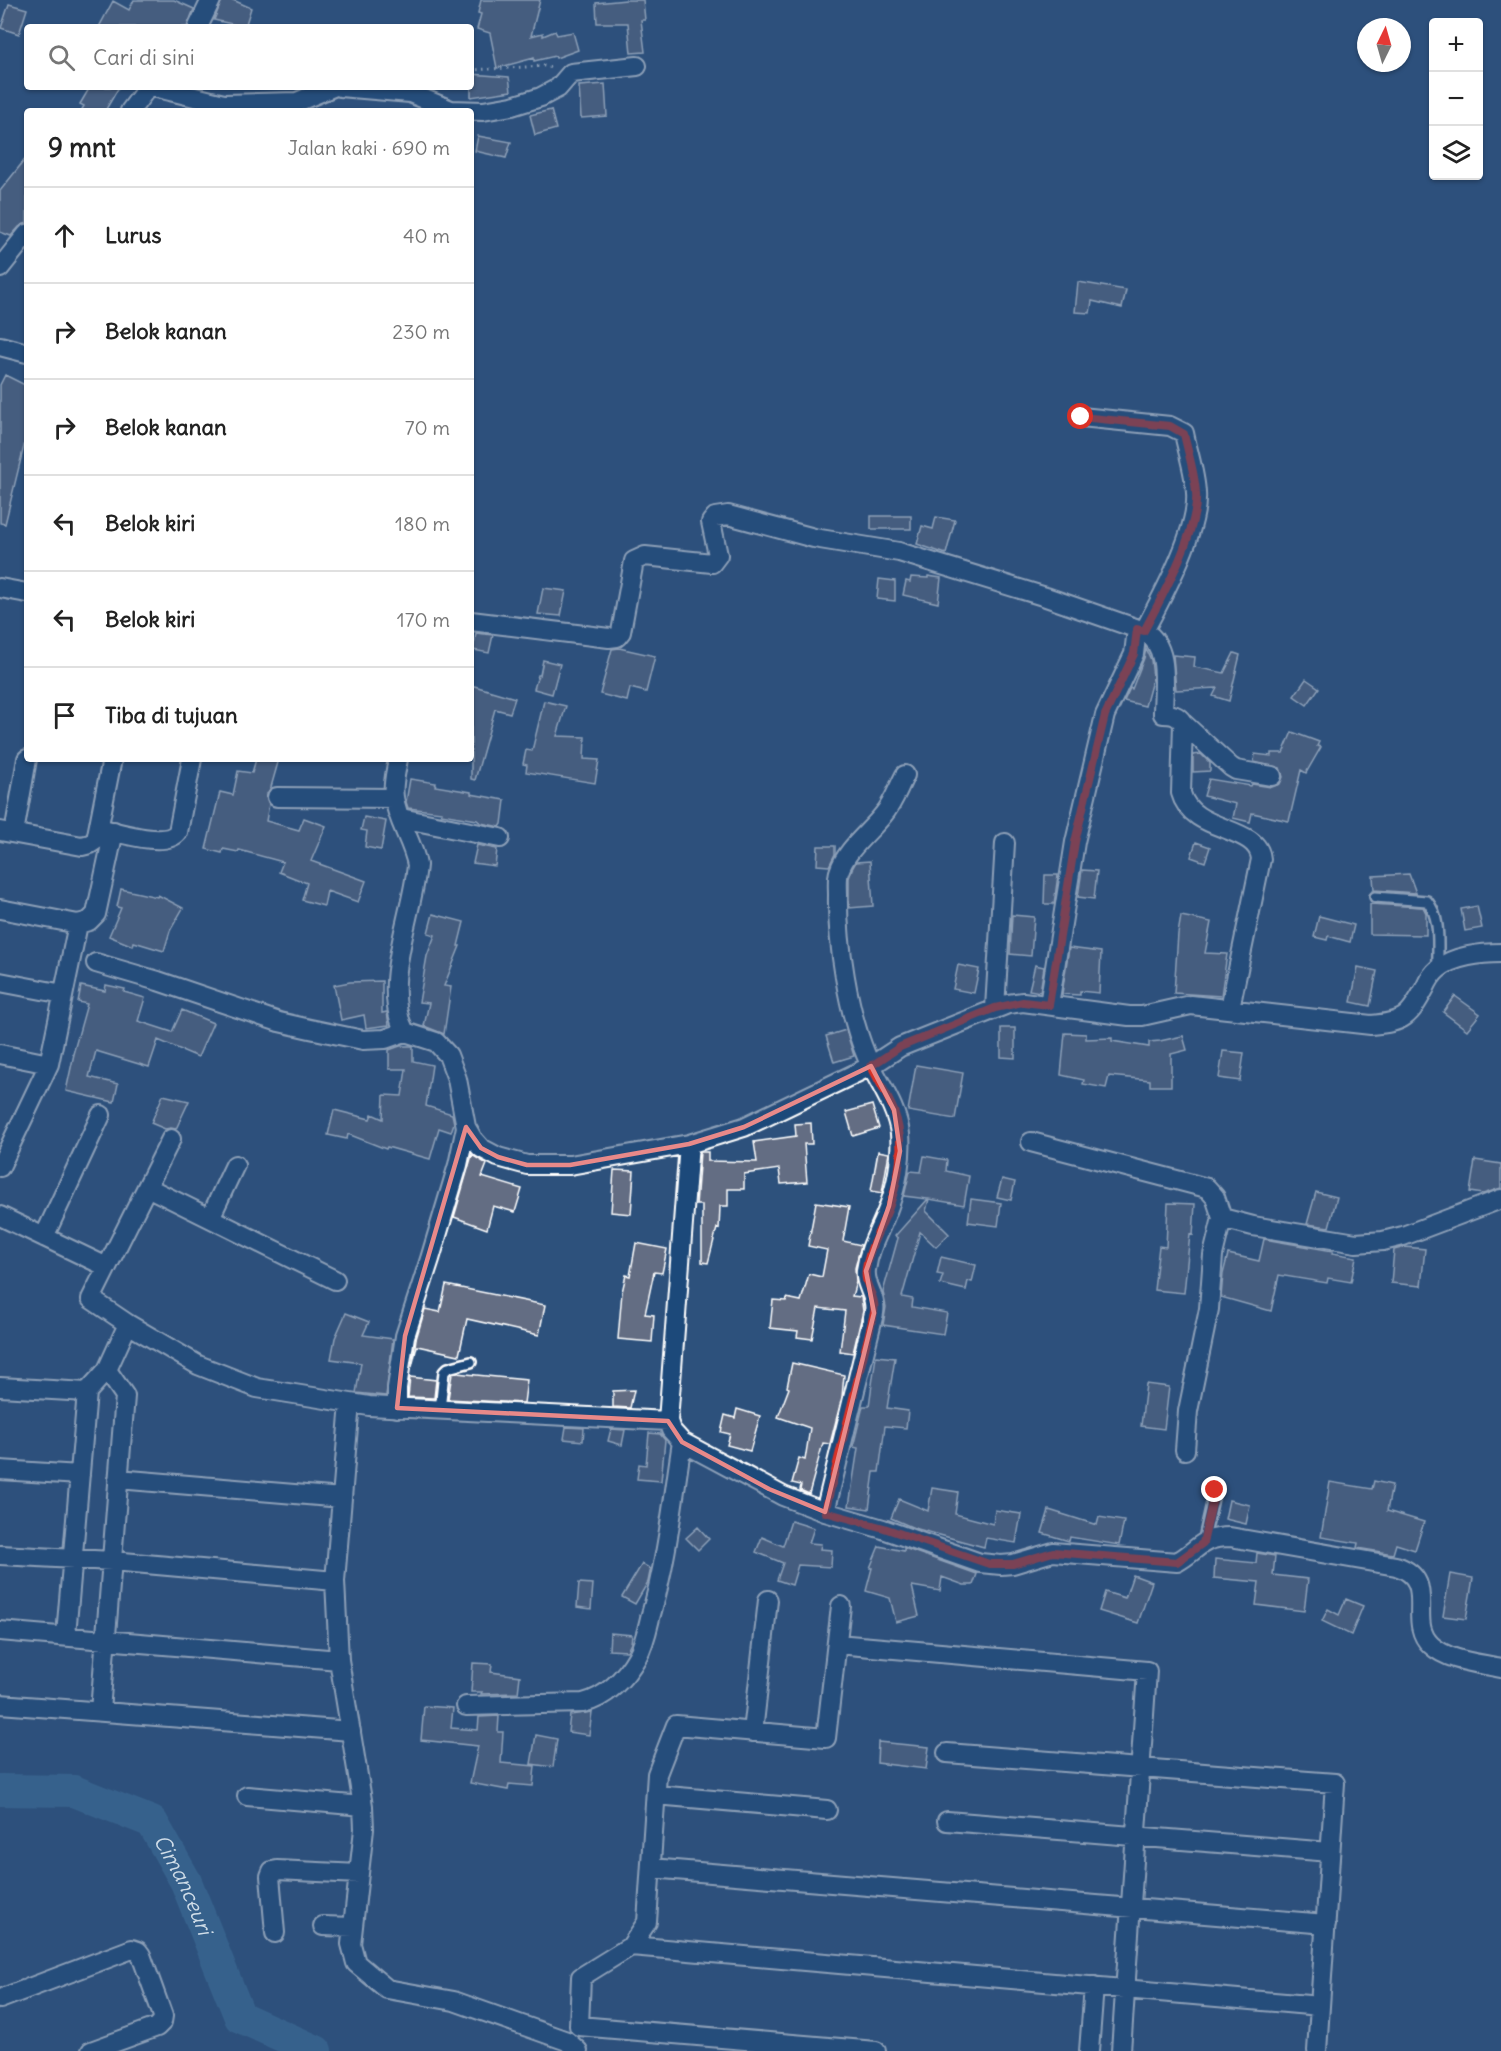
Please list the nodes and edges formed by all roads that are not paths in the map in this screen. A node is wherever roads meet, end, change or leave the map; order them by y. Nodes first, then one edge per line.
1 (211, 0) edge
2 (199, 24) edge
3 (637, 66) dead end
4 (146, 90) edge
5 (166, 90) edge
6 (327, 90) edge
7 (375, 90) edge
8 (296, 106) edge
9 (132, 108) edge
10 (446, 108) edge
11 (474, 111) edge
12 (24, 238) edge
13 (0, 268) edge
14 (0, 346) edge
15 (24, 352) edge
16 (1081, 417) dead end
17 (0, 588) edge
18 (24, 592) edge
19 (474, 621) edge
20 (1141, 630) junction
21 (1183, 723) junction
22 (26, 762) edge
23 (112, 762) edge
24 (191, 762) edge
25 (398, 762) edge
26 (905, 775) dead end
27 (1272, 776) dead end
28 (277, 797) dead end
29 (394, 798) junction
30 (401, 818) junction
31 (106, 830) junction
32 (7, 832) edge
33 (500, 838) dead end
34 (1005, 843) dead end
35 (1375, 897) dead end
36 (0, 909) edge
37 (78, 924) junction
38 (1501, 953) edge
39 (96, 963) dead end
40 (1438, 968) junction
41 (0, 982) edge
42 (63, 994) junction
43 (1049, 1005) junction
44 (995, 1008) junction
45 (1230, 1008) junction
46 (405, 1032) junction
47 (0, 1054) edge
48 (49, 1064) junction
49 (871, 1066) junction
50 (101, 1115) dead end
51 (466, 1127) junction
52 (9, 1129) edge
53 (171, 1139) dead end
54 (1031, 1142) dead end
55 (689, 1144) junction
56 (235, 1165) dead end
57 (0, 1167) edge
58 (147, 1187) junction
59 (1501, 1198) edge
60 (0, 1216) edge
61 (210, 1218) junction
62 (1222, 1218) junction
63 (44, 1237) junction
64 (107, 1267) junction
65 (335, 1280) dead end
66 (128, 1324) junction
67 (471, 1362) dead end
68 (107, 1370) junction
69 (0, 1387) edge
70 (87, 1392) junction
71 (350, 1403) junction
72 (397, 1408) junction
73 (440, 1410) junction
74 (668, 1421) junction
75 (682, 1442) junction
76 (1185, 1450) dead end
77 (0, 1470) edge
78 (80, 1475) junction
79 (118, 1479) junction
80 (1215, 1490) dead end
81 (342, 1498) junction
82 (825, 1512) junction
83 (1203, 1543) junction
84 (0, 1555) edge
85 (73, 1558) junction
86 (112, 1561) junction
87 (335, 1581) junction
88 (768, 1600) dead end
89 (841, 1606) dead end
90 (0, 1631) edge
91 (66, 1635) junction
92 (105, 1641) junction
93 (837, 1644) junction
94 (339, 1660) junction
95 (1501, 1668) edge
96 (0, 1704) edge
97 (466, 1706) dead end
98 (100, 1712) junction
99 (351, 1731) junction
100 (753, 1732) junction
101 (947, 1753) dead end
102 (1140, 1767) junction
103 (656, 1795) junction
104 (247, 1796) dead end
105 (363, 1806) junction
106 (827, 1810) dead end
107 (947, 1821) dead end
108 (1136, 1836) junction
109 (1330, 1852) junction
110 (651, 1868) junction
111 (359, 1874) junction
112 (1131, 1908) junction
113 (1326, 1924) junction
114 (323, 1926) dead end
115 (353, 1927) junction
116 (274, 1934) dead end
117 (631, 1946) junction
118 (1094, 1986) junction
119 (1125, 1989) junction
120 (0, 1999) edge
121 (1320, 2006) junction
122 (91, 2051) edge
123 (578, 2051) edge
124 (876, 2051) edge
125 (1089, 2051) edge
126 (1121, 2051) edge
127 (1317, 2051) edge

1 - 2 street
3 - 11 street
4 - 9 street
5 - 8 street
6 - 8 street
7 - 10 street
12 - 13 street
14 - 15 street
16 - 20 street
17 - 18 street
19 - 20 street
20 - 21 street
20 - 43 street
21 - 27 street
21 - 45 street
22 - 32 street
23 - 31 street
24 - 31 street
25 - 29 street
26 - 49 street
28 - 29 street
29 - 30 street
30 - 33 street
30 - 46 street
31 - 32 street
31 - 37 street
34 - 44 street
35 - 40 lane
36 - 37 street
37 - 42 street
38 - 40 street
39 - 46 street
40 - 45 street
41 - 42 street
42 - 48 street
43 - 44 street
43 - 45 street
44 - 49 street
46 - 51 street
47 - 48 street
48 - 52 street
49 - 55 street
49 - 82 street
50 - 63 street
51 - 55 street
51 - 72 street
52 - 57 street
53 - 58 street
54 - 62 street
55 - 74 street
56 - 61 street
58 - 61 street
58 - 64 street
59 - 62 street
60 - 63 street
61 - 65 street
62 - 76 street
63 - 64 street
64 - 66 street
66 - 68 street
66 - 71 street
67 - 73 lane
68 - 70 street
68 - 79 street
69 - 70 street
70 - 78 street
71 - 72 street
71 - 81 street
72 - 73 street
73 - 74 street
74 - 75 street
75 - 82 street
75 - 97 street
77 - 78 street
78 - 85 street
79 - 81 street
79 - 86 street
80 - 83 lane
81 - 87 street
82 - 83 street
83 - 95 street
84 - 85 street
85 - 86 street
85 - 91 street
86 - 87 street
86 - 92 street
87 - 94 street
88 - 100 street
89 - 93 street
90 - 91 street
91 - 92 street
92 - 94 street
92 - 98 street
93 - 100 street
93 - 102 street
94 - 99 street
96 - 98 street
98 - 99 street
99 - 105 street
100 - 103 street
101 - 102 street
102 - 108 street
102 - 109 street
103 - 106 street
103 - 110 street
104 - 105 street
105 - 111 street
107 - 108 street
108 - 109 street
108 - 112 street
109 - 113 street
110 - 112 street
110 - 117 street
111 - 115 street
111 - 116 street
112 - 113 street
112 - 119 street
113 - 121 street
114 - 115 street
115 - 123 street
117 - 118 street
117 - 124 street
118 - 119 street
118 - 125 street
119 - 121 street
119 - 126 street
120 - 122 street
121 - 127 street

